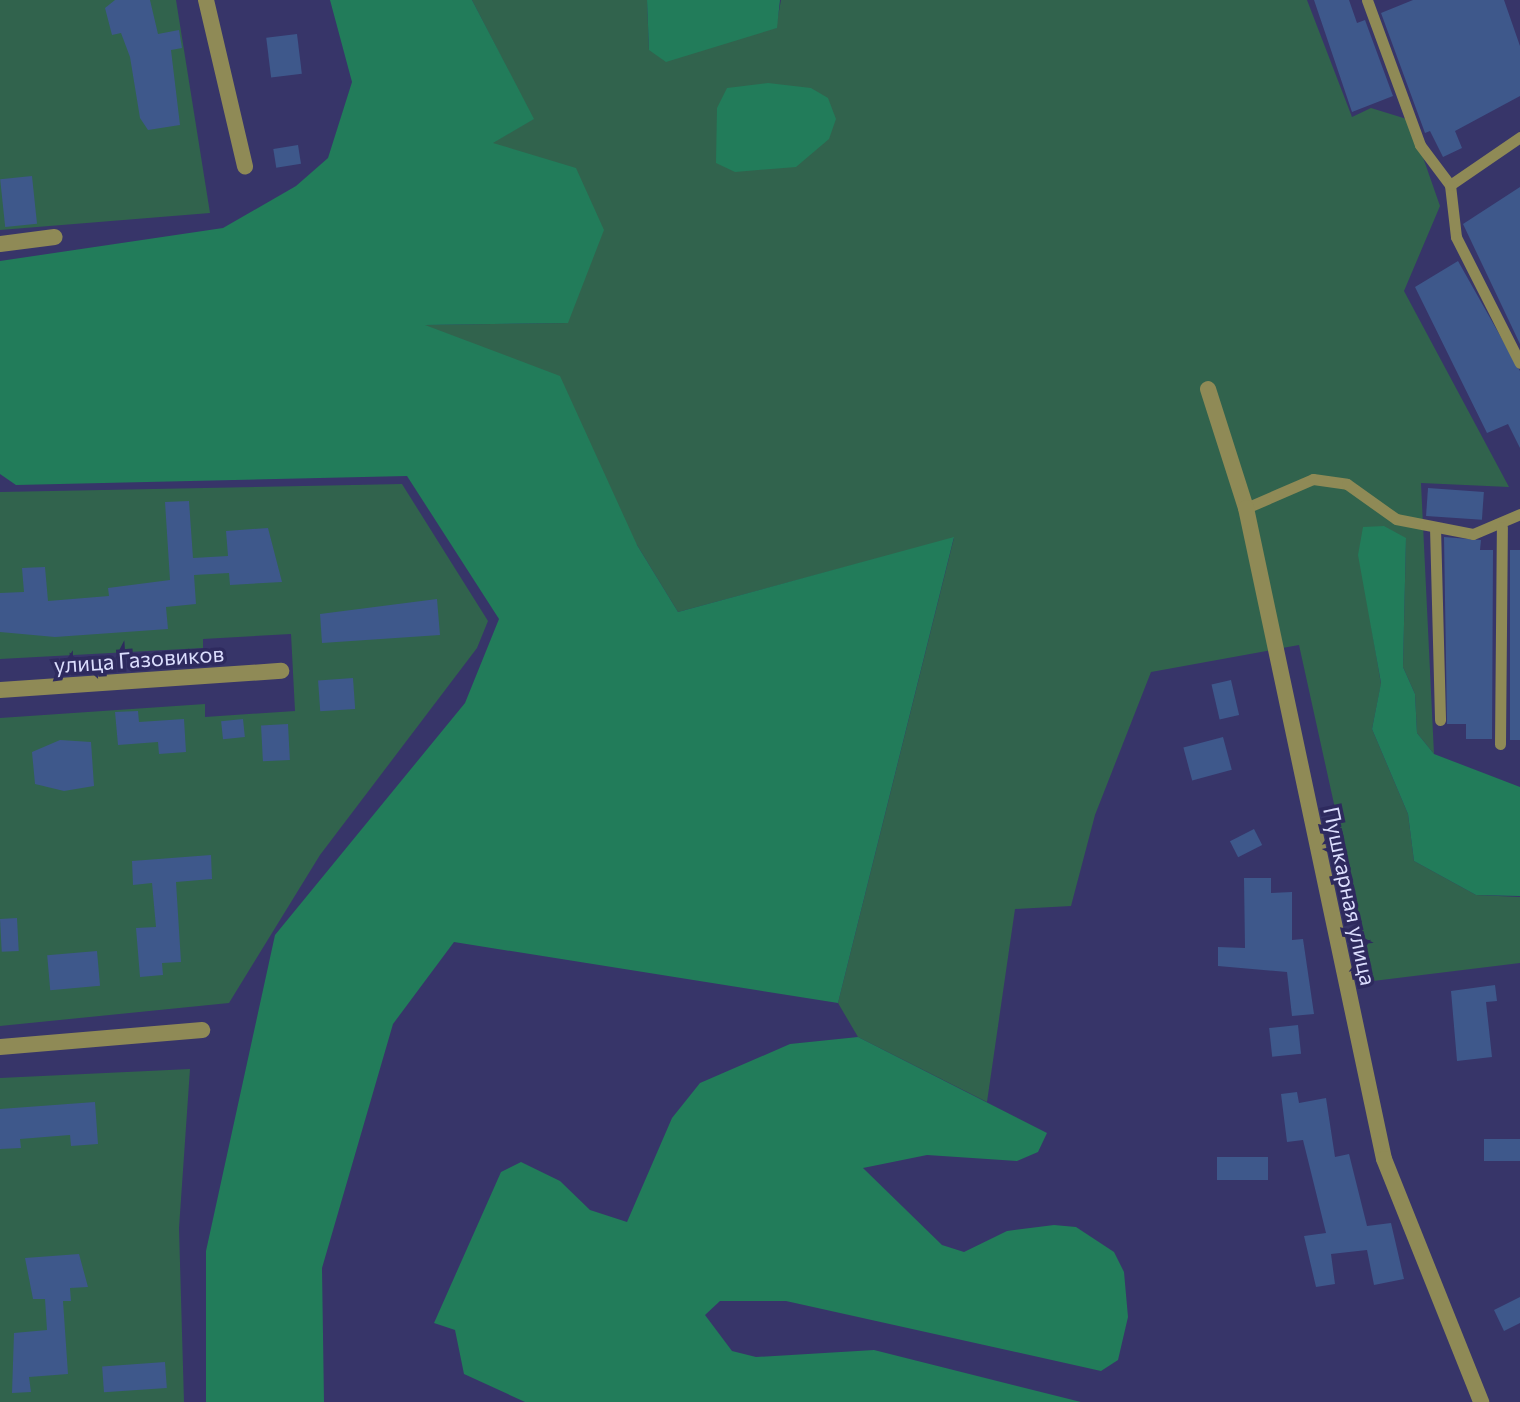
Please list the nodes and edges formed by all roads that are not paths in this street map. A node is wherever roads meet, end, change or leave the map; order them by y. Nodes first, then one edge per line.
1 (206, 0) edge
2 (1367, 0) edge
3 (1520, 137) edge
4 (245, 166) dead end
5 (1450, 185) junction
6 (55, 237) dead end
7 (0, 244) edge
8 (1520, 363) edge
9 (1208, 389) dead end
10 (1246, 508) junction
11 (1520, 514) edge
12 (1435, 527) junction
13 (1502, 527) junction
14 (281, 671) dead end
15 (0, 690) edge
16 (1440, 720) dead end
17 (1500, 744) dead end
18 (202, 1030) dead end
19 (0, 1047) edge
20 (1481, 1402) edge

1 - 4 street
2 - 5 lane
3 - 5 lane
5 - 8 lane
6 - 7 street
9 - 10 street, Пушкарная улица
10 - 12 lane
10 - 20 street, Пушкарная улица
11 - 13 lane
12 - 13 lane
12 - 16 lane
13 - 17 lane
14 - 15 street, улица Газовиков
18 - 19 street

